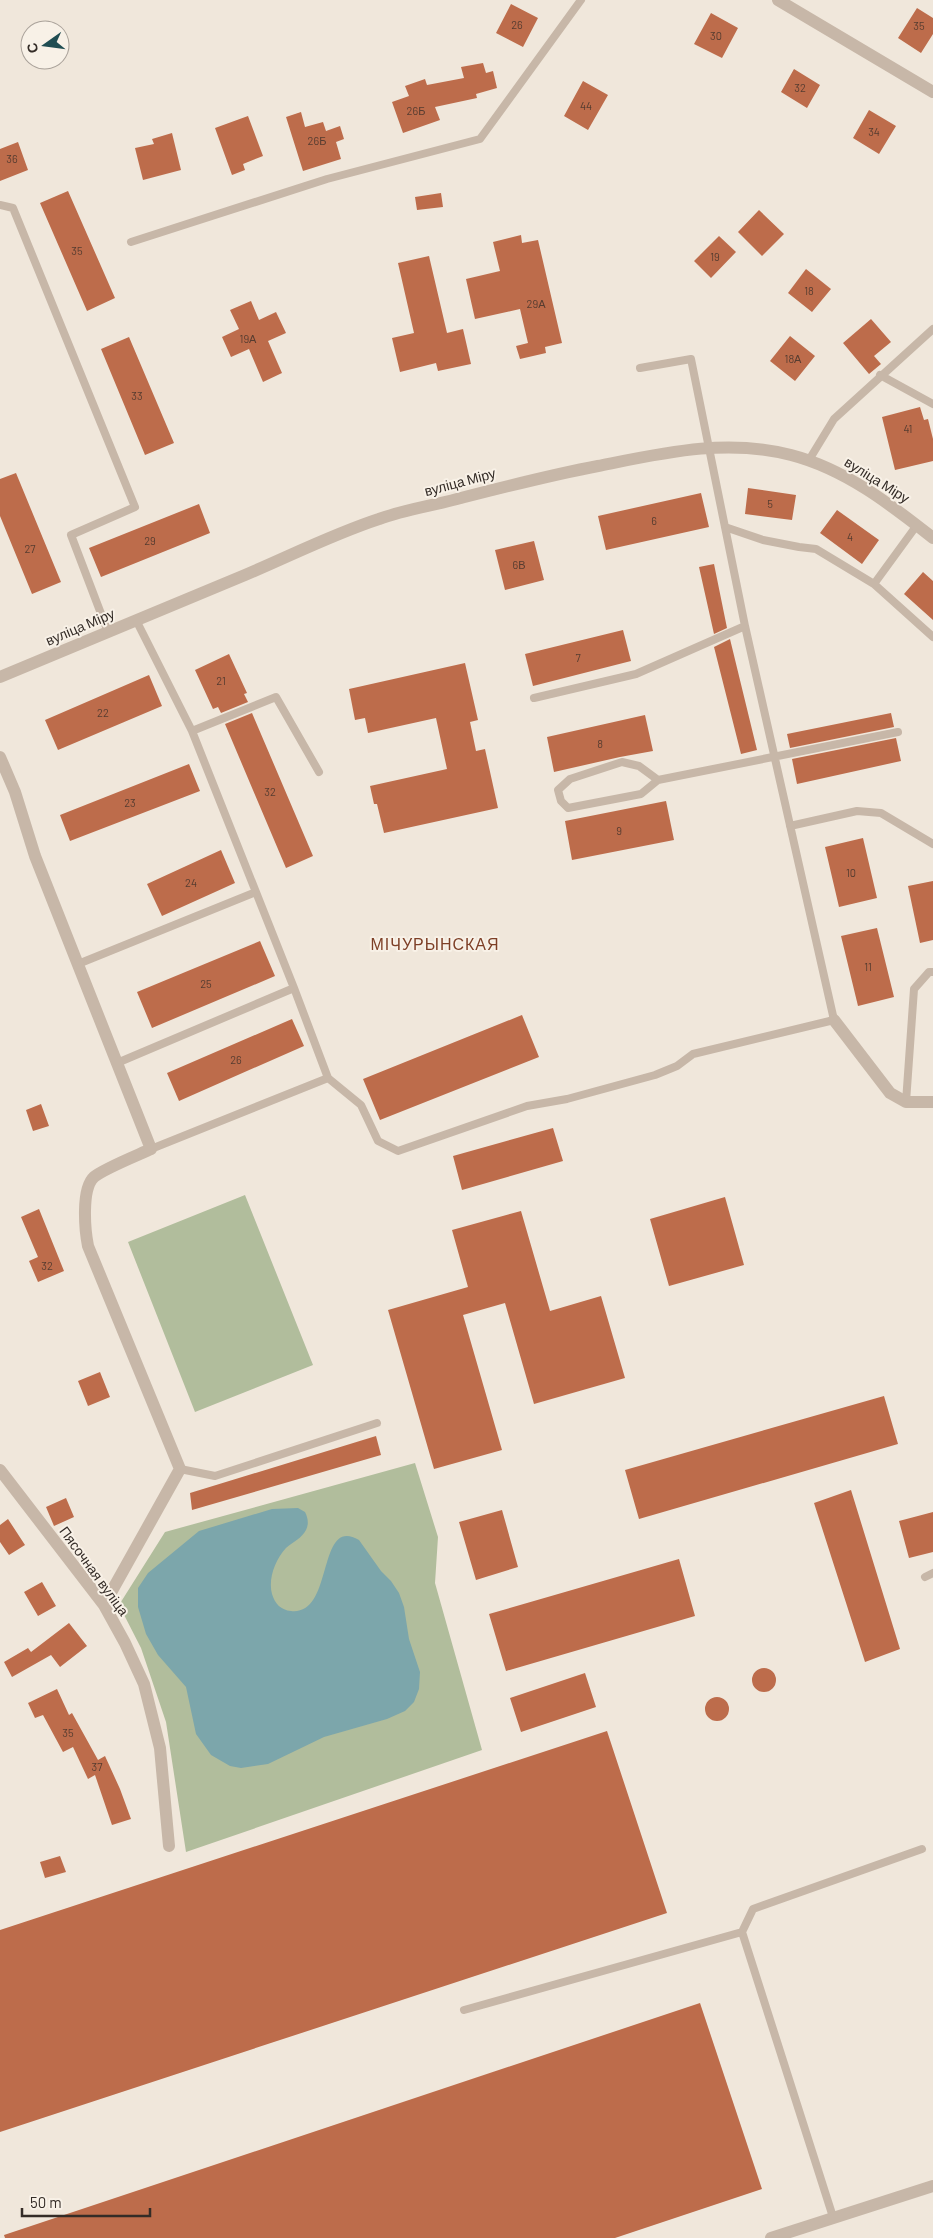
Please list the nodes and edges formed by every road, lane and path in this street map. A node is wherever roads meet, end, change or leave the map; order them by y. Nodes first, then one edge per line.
1 (582, 0) edge
2 (778, 0) edge
3 (933, 92) edge
4 (0, 205) edge
5 (131, 242) dead end
6 (933, 329) edge
7 (640, 368) dead end
8 (880, 375) junction
9 (933, 404) edge
10 (708, 447) junction
11 (809, 460) junction
12 (917, 525) junction
13 (725, 527) junction
14 (933, 538) edge
15 (874, 584) junction
16 (136, 620) junction
17 (745, 626) junction
18 (108, 632) junction
19 (933, 637) edge
20 (0, 677) edge
21 (534, 698) dead end
22 (192, 731) junction
23 (898, 732) dead end
24 (774, 756) junction
25 (0, 757) edge
26 (319, 772) dead end
27 (658, 780) junction
28 (790, 826) junction
29 (933, 844) edge
30 (256, 892) junction
31 (78, 964) junction
32 (933, 972) edge
33 (294, 988) junction
34 (834, 1020) junction
35 (117, 1063) junction
36 (328, 1078) junction
37 (906, 1102) junction
38 (933, 1102) edge
39 (151, 1149) junction
40 (377, 1423) dead end
41 (180, 1469) junction
42 (0, 1470) edge
43 (933, 1574) edge
44 (925, 1577) dead end
45 (104, 1605) junction
46 (169, 1846) dead end
47 (922, 1849) dead end
48 (742, 1932) junction
49 (464, 2010) dead end
50 (933, 2186) edge
51 (833, 2217) junction
52 (771, 2238) edge

1 - 5 lane
2 - 3 street
4 - 18 lane
6 - 8 lane
7 - 10 lane
8 - 9 lane
8 - 11 lane
10 - 11 street, вуліца Міру
10 - 13 lane
10 - 16 street, вуліца Міру
11 - 12 street, вуліца Міру
12 - 14 street, вуліца Міру
12 - 15 lane
13 - 15 lane
13 - 17 lane
15 - 19 lane
16 - 18 street, вуліца Міру
16 - 22 lane
17 - 21 lane
17 - 24 lane
18 - 20 street, вуліца Міру
22 - 26 lane
22 - 30 lane
23 - 24 lane
24 - 27 lane
24 - 28 lane
25 - 31 street
27 - 27 lane
28 - 29 lane
28 - 34 lane
30 - 31 lane
30 - 33 lane
31 - 35 street
32 - 37 lane
33 - 35 lane
33 - 36 lane
34 - 36 lane
34 - 37 street
35 - 39 street
36 - 39 lane
37 - 38 street
39 - 41 street
40 - 41 lane
41 - 45 street
42 - 45 street, Пясочная вуліца
43 - 44 lane
45 - 46 street, Пясочная вуліца
47 - 48 lane
48 - 49 lane
48 - 51 lane
50 - 51 street
51 - 52 street

